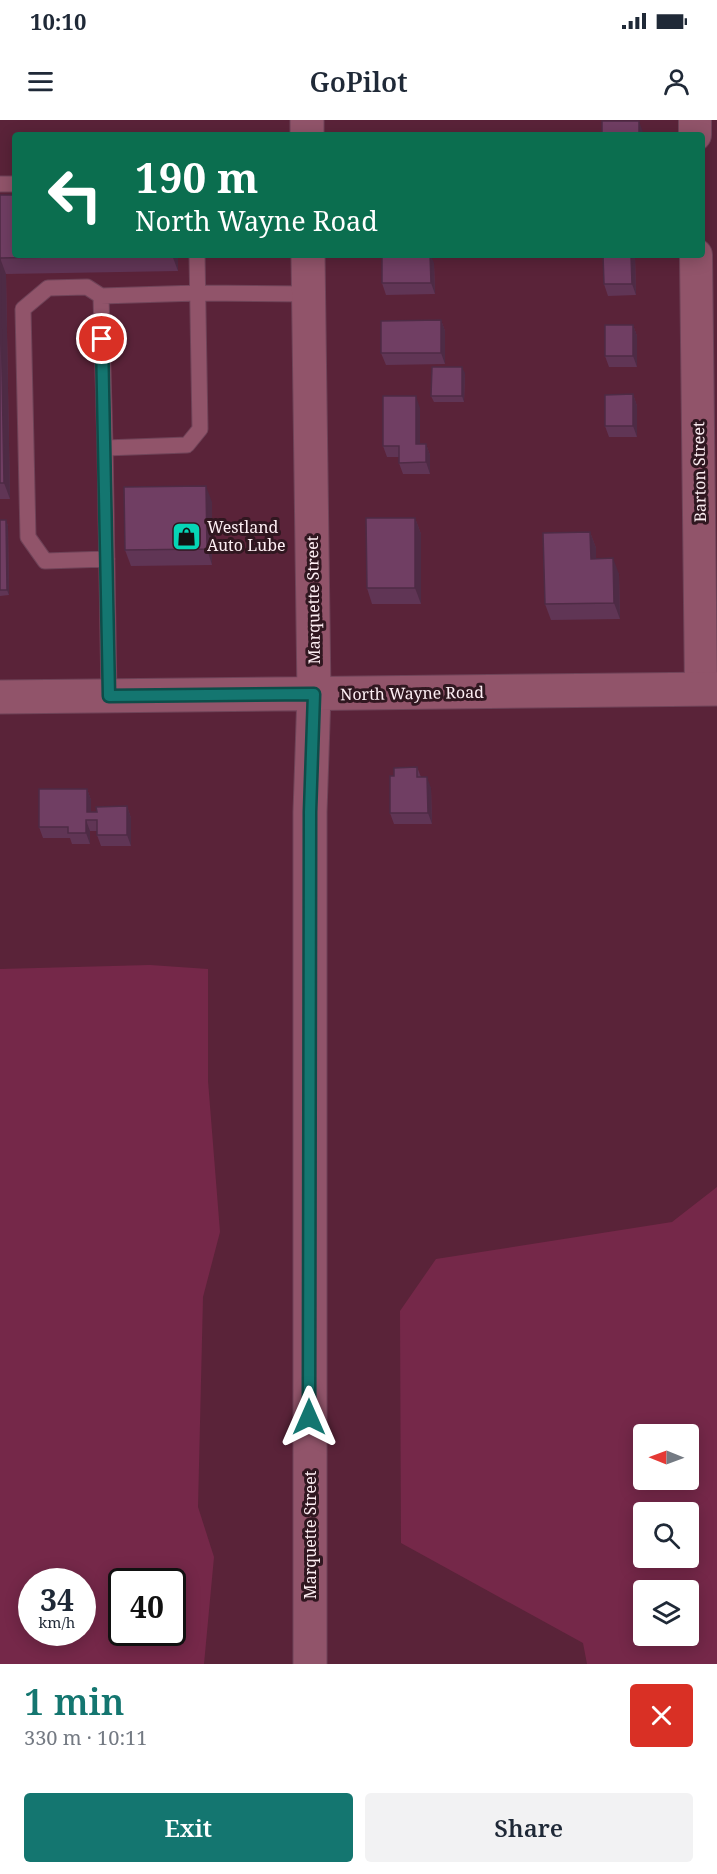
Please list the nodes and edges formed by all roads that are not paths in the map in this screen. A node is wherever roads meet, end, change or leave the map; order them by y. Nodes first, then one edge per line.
1 (197, 258) edge
2 (308, 258) edge
3 (696, 258) edge
4 (198, 293) junction
5 (309, 294) junction
6 (101, 296) junction
7 (105, 448) junction
8 (107, 559) junction
9 (709, 689) edge
10 (314, 694) junction
11 (109, 696) junction
12 (0, 697) edge
13 (310, 1664) edge

1 - 4 lane
2 - 5 street, Marquette Street
3 - 9 street, Barton Street
4 - 5 lane
4 - 6 lane
4 - 7 lane
5 - 10 street, Marquette Street
6 - 7 lane
6 - 8 lane
7 - 8 lane
8 - 11 lane
9 - 10 street, North Wayne Road
10 - 11 street, North Wayne Road
10 - 13 street, Marquette Street
11 - 12 street, North Wayne Road

